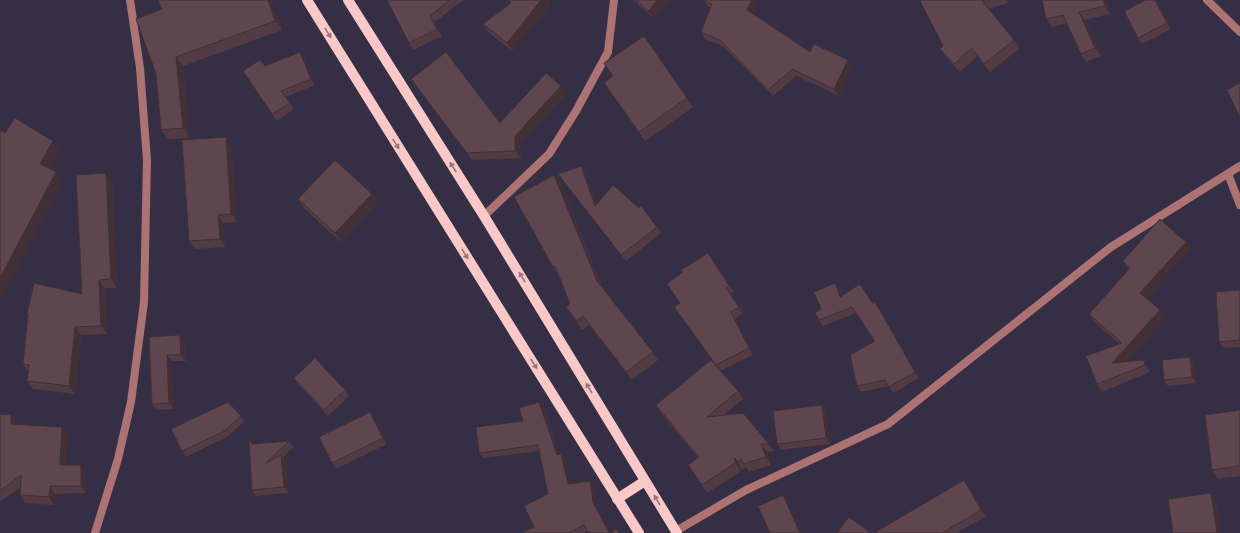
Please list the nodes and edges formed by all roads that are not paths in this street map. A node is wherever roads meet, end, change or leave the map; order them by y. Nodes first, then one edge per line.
1 (130, 0) edge
2 (307, 0) edge
3 (348, 0) edge
4 (614, 0) edge
5 (1207, 0) edge
6 (1240, 32) edge
7 (1240, 166) edge
8 (1228, 174) junction
9 (1240, 206) edge
10 (484, 216) junction
11 (645, 481) junction
12 (617, 499) junction
13 (676, 532) edge
14 (95, 533) edge
15 (639, 533) edge

1 - 14 street
2 -> 12 main road
10 -> 3 main road
4 - 10 street
5 - 6 street
7 - 8 street
8 - 9 street
8 - 13 street
11 -> 10 main road
11 - 12 main road
13 -> 11 main road
12 - 15 main road

